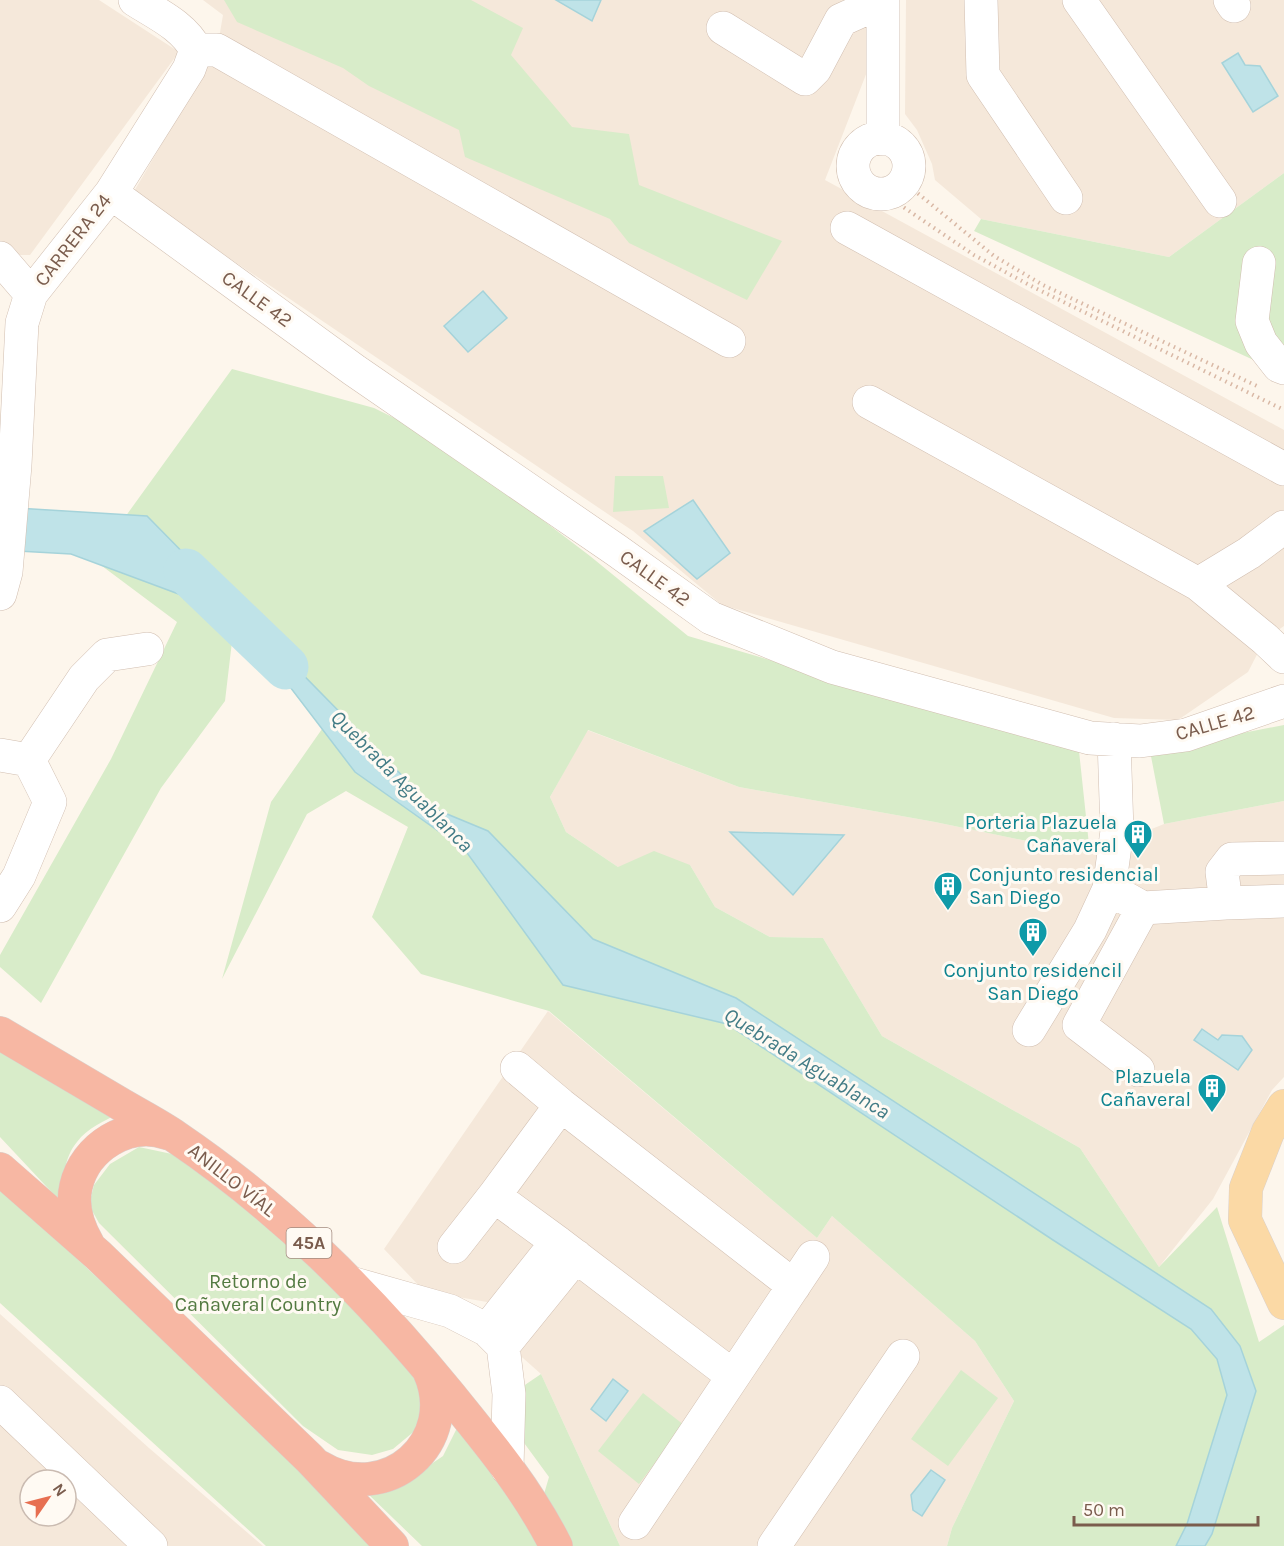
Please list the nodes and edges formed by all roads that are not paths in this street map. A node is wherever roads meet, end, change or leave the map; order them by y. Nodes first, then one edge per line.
1 (135, 0) edge
2 (883, 0) edge
3 (981, 0) edge
4 (1079, 0) edge
5 (723, 28) dead end
6 (195, 50) junction
7 (882, 139) junction
8 (111, 192) junction
9 (1066, 198) dead end
10 (1220, 201) dead end
11 (847, 228) dead end
12 (0, 258) edge
13 (1259, 263) dead end
14 (31, 294) junction
15 (729, 341) dead end
16 (1274, 378) edge
17 (868, 402) dead end
18 (1284, 469) edge
19 (1284, 527) edge
20 (3, 583) edge
21 (1198, 585) junction
22 (147, 649) dead end
23 (1284, 657) edge
24 (1284, 701) edge
25 (1114, 739) junction
26 (15, 758) edge
27 (1284, 858) edge
28 (9, 870) edge
29 (1109, 889) junction
30 (1284, 901) edge
31 (1226, 903) junction
32 (0, 906) edge
33 (1143, 908) junction
34 (1029, 1030) dead end
35 (0, 1033) edge
36 (517, 1068) dead end
37 (1138, 1070) dead end
38 (561, 1105) junction
39 (1284, 1106) edge
40 (174, 1136) junction
41 (1284, 1151) edge
42 (0, 1168) edge
43 (1246, 1188) junction
44 (494, 1196) junction
45 (454, 1247) dead end
46 (566, 1249) junction
47 (98, 1255) junction
48 (813, 1257) dead end
49 (351, 1283) junction
50 (794, 1286) junction
51 (1284, 1303) edge
52 (495, 1338) junction
53 (903, 1356) dead end
54 (428, 1368) junction
55 (733, 1376) junction
56 (0, 1402) edge
57 (309, 1458) junction
58 (507, 1468) junction
59 (635, 1523) dead end
60 (151, 1546) edge
61 (393, 1546) edge
62 (556, 1546) edge
63 (774, 1546) edge

1 - 6 street
2 - 5 street
2 - 7 street
3 - 9 street
4 - 10 street
6 - 8 street, CARRERA 24
6 - 15 street
7 - 7 street
8 - 14 street, CARRERA 24
8 - 25 street, CALLE 42
11 - 18 street
12 - 14 street
13 - 16 street
14 - 20 street, CARRERA 24
17 - 21 street
19 - 21 street
21 - 23 street
22 - 26 street
24 - 25 street, CALLE 42
25 - 29 street
26 - 28 street
27 - 31 street
28 - 32 street
29 - 33 street
29 - 34 street
30 - 31 street
31 - 33 street
33 - 37 street
35 - 40 highway, ANILLO VÍAL / 45A
36 - 38 street
38 - 44 street
38 - 50 street
39 - 43 main road
40 - 47 highway
40 - 49 highway, ANILLO VÍAL / 45A
41 - 43 main road
42 - 47 highway
43 - 51 main road
44 - 45 street
44 - 46 street
46 - 52 street
46 - 55 street
47 - 57 highway
48 - 50 street
49 - 52 street
49 - 54 highway, ANILLO VÍAL / 45A
50 - 55 street
52 - 58 street
53 - 63 street
54 - 57 highway
54 - 58 highway, ANILLO VÍAL / 45A
55 - 59 street
56 - 60 street
57 - 61 highway
58 - 62 highway, ANILLO VÍAL / 45A

